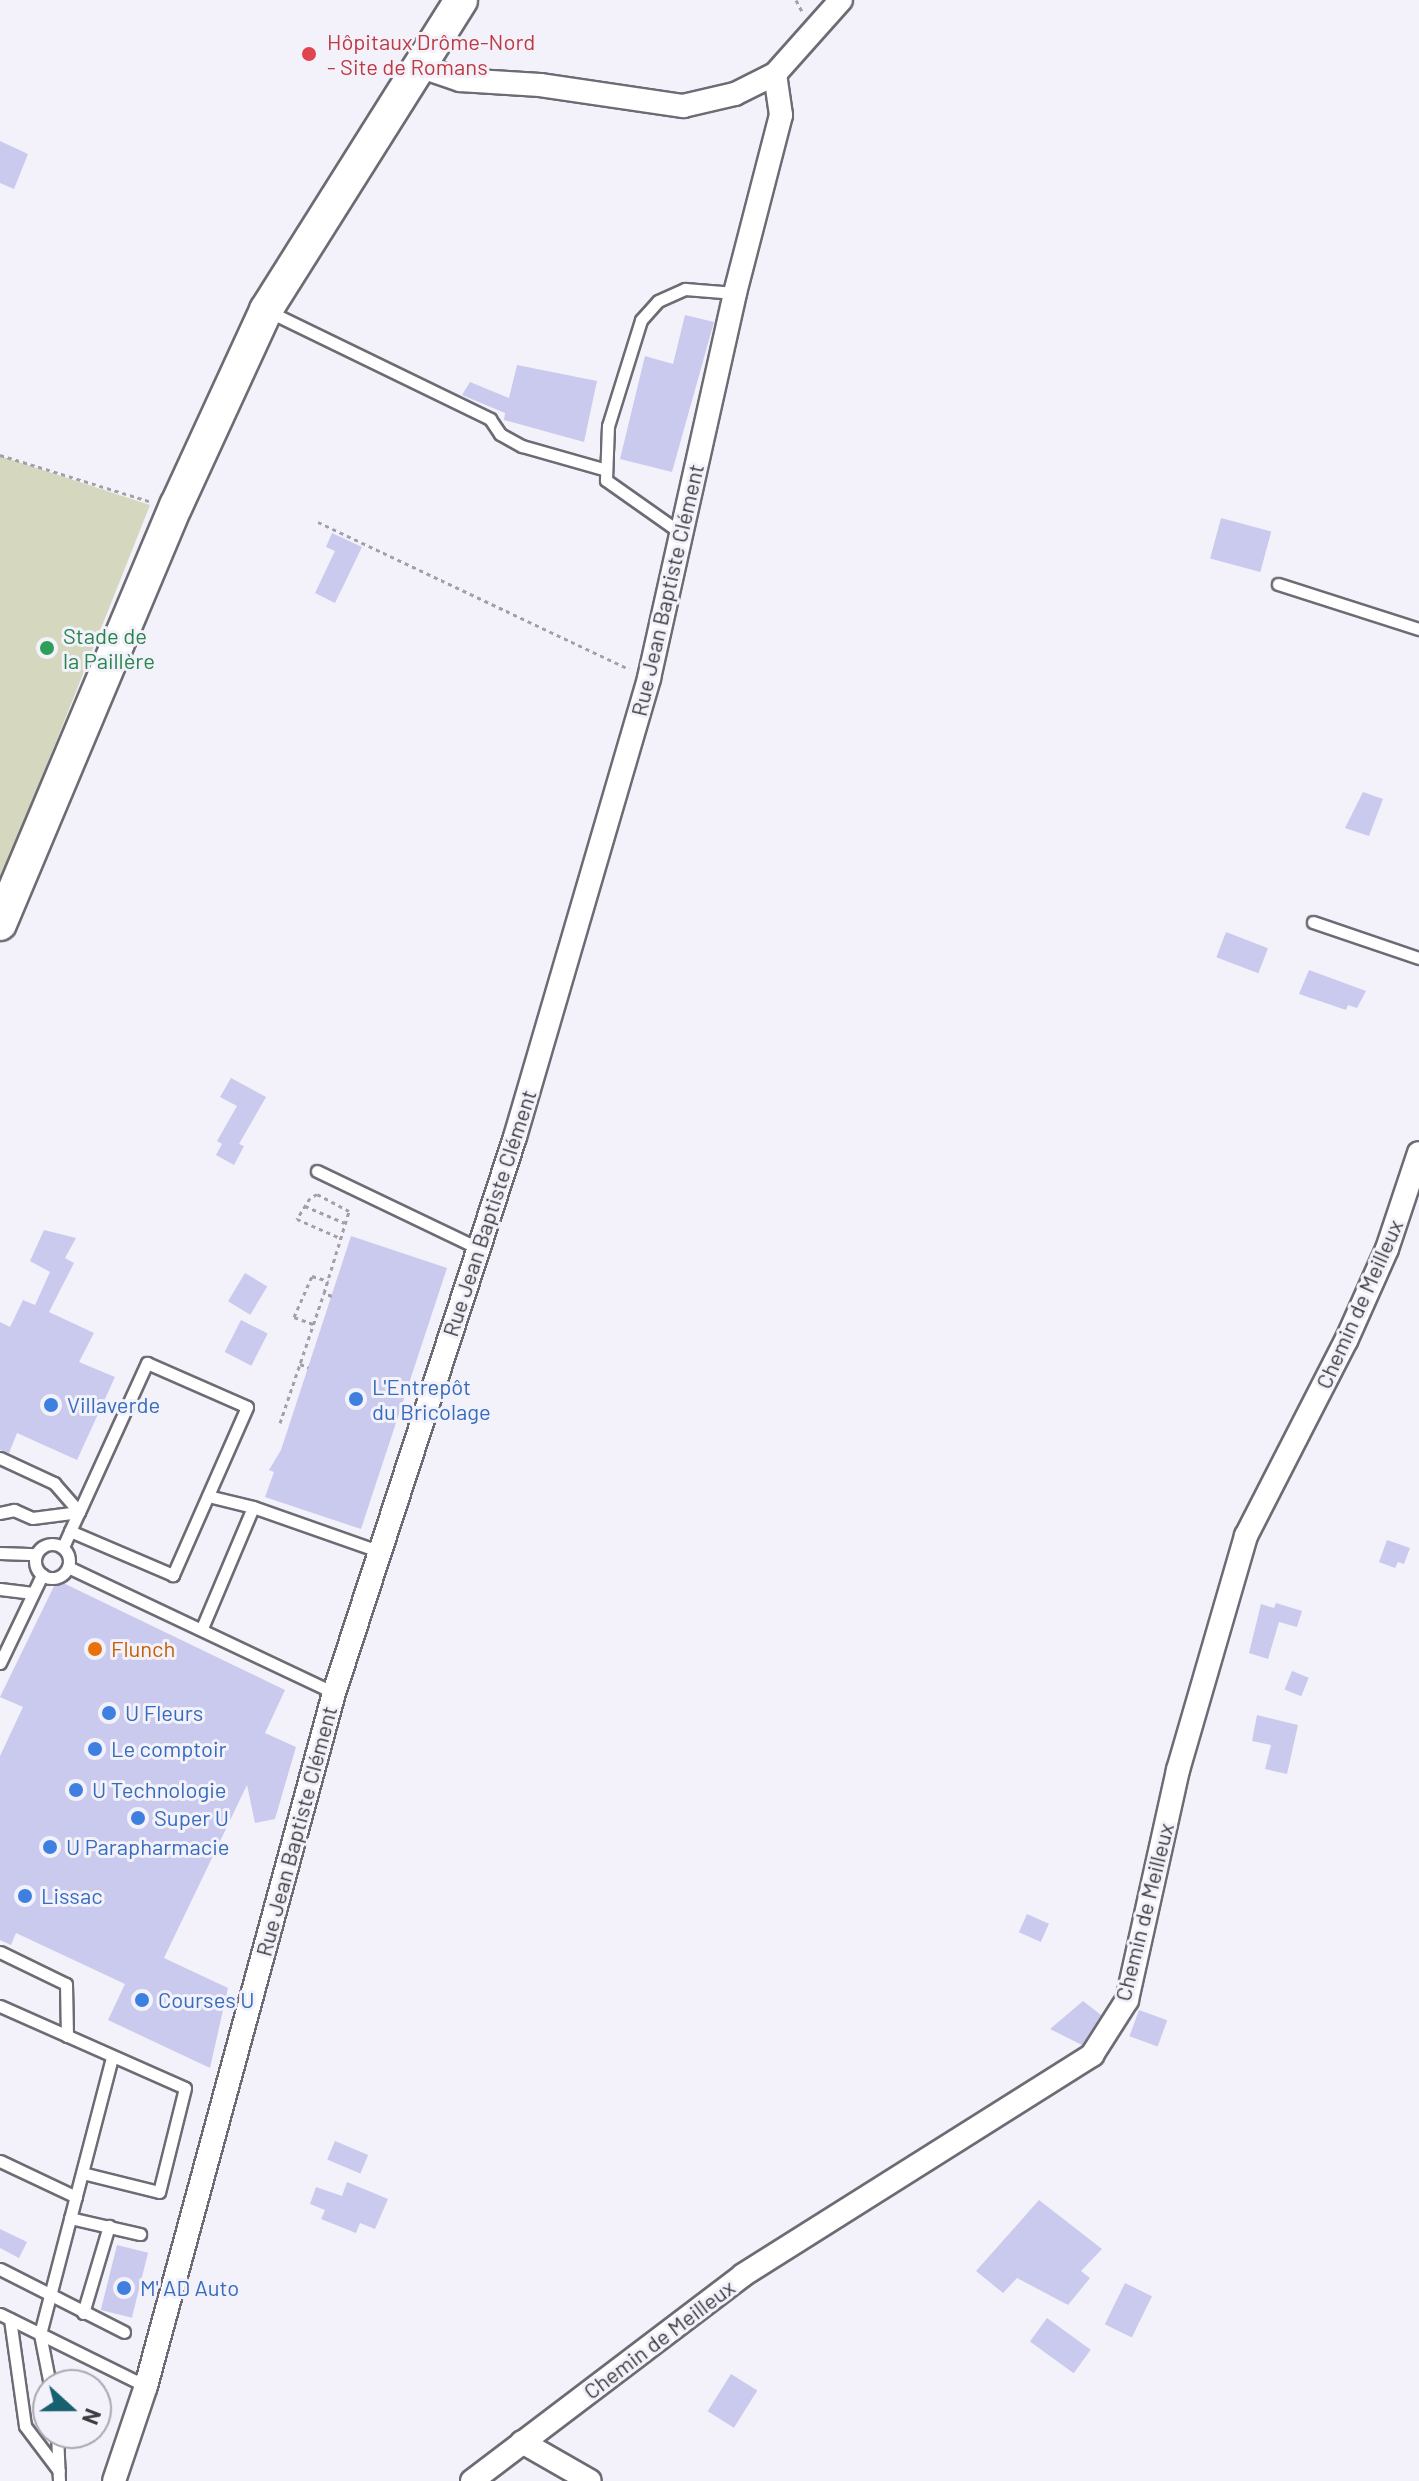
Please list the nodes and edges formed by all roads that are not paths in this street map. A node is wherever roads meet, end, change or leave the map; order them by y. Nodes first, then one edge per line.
1 (461, 0) edge
2 (481, 0) edge
3 (841, 0) edge
4 (431, 70) junction
5 (775, 74) junction
6 (380, 133) junction
7 (735, 293) junction
8 (266, 310) junction
9 (606, 470) junction
10 (681, 533) junction
11 (1278, 584) dead end
12 (1419, 629) edge
13 (1313, 922) dead end
14 (0, 924) edge
15 (1419, 958) edge
16 (1419, 1153) edge
17 (317, 1171) dead end
18 (478, 1248) junction
19 (0, 1458) edge
20 (208, 1496) junction
21 (253, 1507) junction
22 (79, 1512) junction
23 (0, 1513) edge
24 (70, 1531) junction
25 (63, 1547) junction
26 (381, 1552) junction
27 (0, 1553) edge
28 (36, 1554) junction
29 (68, 1567) junction
30 (42, 1575) junction
31 (0, 1589) edge
32 (33, 1593) junction
33 (202, 1628) junction
34 (0, 1663) edge
35 (334, 1693) junction
36 (0, 1952) edge
37 (0, 2006) edge
38 (67, 2036) junction
39 (112, 2057) junction
40 (0, 2161) edge
41 (82, 2173) junction
42 (76, 2197) junction
43 (70, 2218) junction
44 (109, 2226) junction
45 (140, 2234) dead end
46 (0, 2269) edge
47 (51, 2293) junction
48 (83, 2313) junction
49 (5, 2317) edge
50 (124, 2332) dead end
51 (40, 2334) junction
52 (47, 2369) edge
53 (146, 2386) junction
54 (522, 2442) junction
55 (58, 2449) edge
56 (59, 2476) edge
57 (114, 2481) edge
58 (472, 2481) edge
59 (590, 2481) edge

1 - 6 main road
2 - 4 main road
3 - 5 street
4 - 5 street
4 - 6 main road
5 - 7 street, Rue Jean Baptiste Clément
6 - 8 main road
7 - 9 lane
7 - 10 street, Rue Jean Baptiste Clément
8 - 9 lane
8 - 14 main road
9 - 10 lane
10 - 18 street, Rue Jean Baptiste Clément
11 - 12 lane
13 - 15 lane
16 - 54 street, Chemin de Meilleux
17 - 18 lane
18 - 26 street, Rue Jean Baptiste Clément
19 - 22 lane
20 - 21 lane
20 - 22 lane
20 - 24 lane
21 - 26 lane
21 - 33 lane
22 - 23 lane
22 - 24 lane
24 - 25 lane
25 - 28 lane
25 - 29 lane
26 - 35 street, Rue Jean Baptiste Clément
27 - 28 lane
28 - 30 lane
29 - 30 lane
29 - 33 lane
30 - 32 lane
31 - 32 lane
32 - 34 lane
33 - 35 lane
35 - 53 street, Rue Jean Baptiste Clément
36 - 38 lane
37 - 38 lane
38 - 39 lane
39 - 41 lane
39 - 41 lane
40 - 42 lane
41 - 42 lane
42 - 43 lane
43 - 44 lane
43 - 47 lane
44 - 45 lane
44 - 48 lane
46 - 47 lane
47 - 48 lane
47 - 51 lane
48 - 50 lane
49 - 51 lane
49 - 56 lane
51 - 52 lane
51 - 53 lane
53 - 57 street, Rue Jean Baptiste Clément
54 - 58 street, Chemin de Meilleux
54 - 59 street
55 - 56 lane

